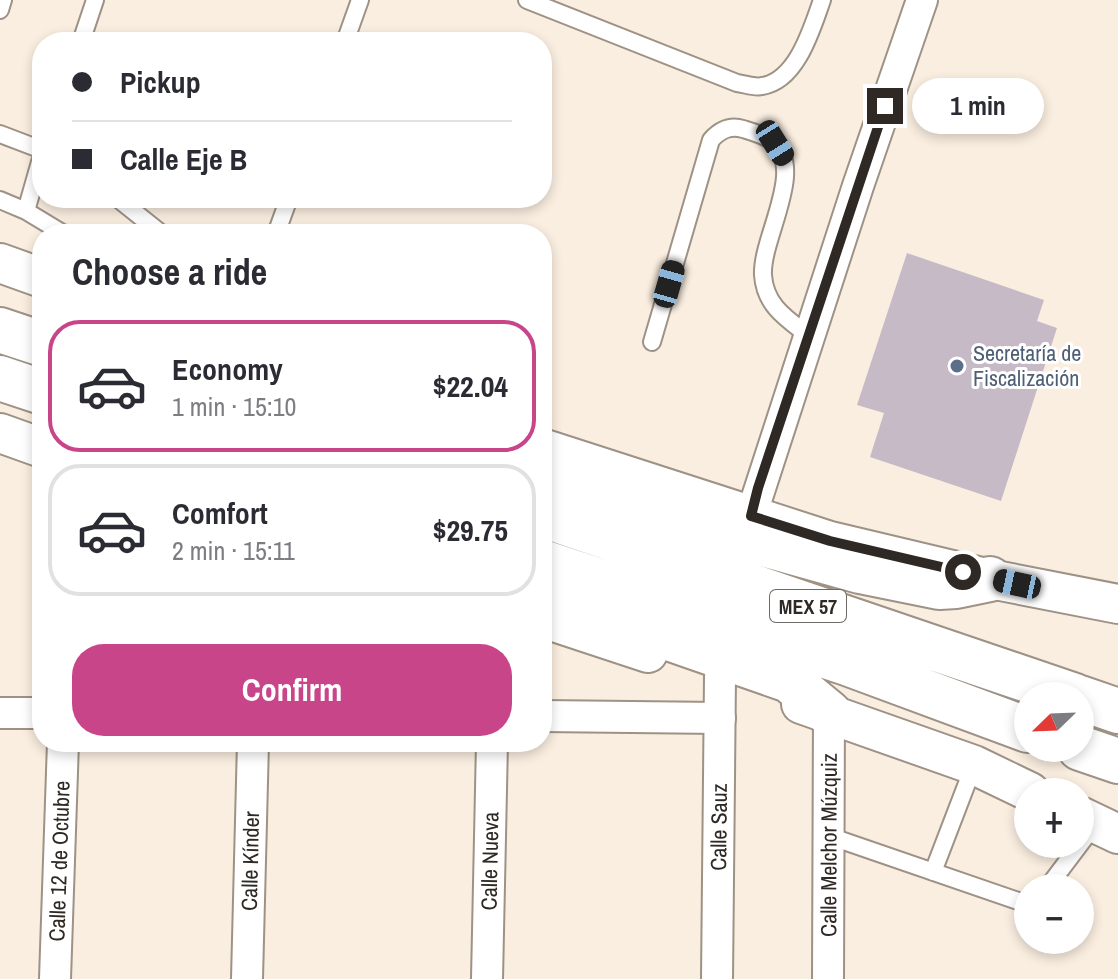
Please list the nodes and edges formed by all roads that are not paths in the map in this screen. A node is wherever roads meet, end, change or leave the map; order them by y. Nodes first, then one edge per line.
1 (3, 0) edge
2 (95, 0) edge
3 (360, 0) edge
4 (527, 0) edge
5 (822, 0) edge
6 (922, 0) edge
7 (0, 10) edge
8 (84, 32) edge
9 (349, 32) edge
10 (0, 134) edge
11 (32, 148) edge
12 (32, 189) edge
13 (0, 200) edge
14 (130, 208) edge
15 (26, 211) junction
16 (47, 224) edge
17 (150, 224) edge
18 (0, 263) edge
19 (32, 274) edge
20 (0, 330) edge
21 (809, 336) junction
22 (32, 341) edge
23 (652, 342) dead end
24 (0, 378) edge
25 (32, 389) edge
26 (0, 433) edge
27 (32, 444) edge
28 (552, 451) edge
29 (552, 481) edge
30 (751, 516) junction
31 (552, 518) edge
32 (552, 565) edge
33 (990, 579) junction
34 (552, 597) edge
35 (1118, 604) edge
36 (552, 621) edge
37 (720, 677) junction
38 (1034, 682) edge
39 (1094, 703) edge
40 (1118, 711) edge
41 (0, 713) edge
42 (32, 713) edge
43 (829, 713) junction
44 (552, 716) edge
45 (720, 718) junction
46 (1014, 725) edge
47 (63, 752) edge
48 (253, 752) edge
49 (492, 752) edge
50 (1094, 753) edge
51 (1118, 761) edge
52 (974, 765) junction
53 (1014, 784) edge
54 (1103, 821) edge
55 (829, 836) junction
56 (933, 872) junction
57 (1059, 874) edge
58 (1014, 900) edge
59 (55, 979) edge
60 (247, 979) edge
61 (487, 979) edge
62 (717, 979) edge
63 (828, 979) edge

1 - 7 lane
2 - 8 lane
3 - 9 lane
4 - 5 lane
6 - 21 street
10 - 11 lane
12 - 15 lane
13 - 15 lane
14 - 17 lane
15 - 16 lane
18 - 19 street
20 - 22 highway
21 - 23 lane
21 - 30 street
24 - 25 highway
26 - 27 street
28 - 30 street
29 - 33 highway
30 - 33 street
31 - 38 highway, MEX 57
32 - 46 highway, MEX 57
33 - 35 street
34 - 43 highway
36 - 37 street
37 - 43 street
37 - 45 street, Calle Sauz
39 - 40 highway, MEX 57
41 - 42 street
43 - 52 street
43 - 55 street, Calle Melchor Múzquiz
44 - 45 street
45 - 62 street, Calle Sauz
47 - 59 street, Calle 12 de Octubre
48 - 60 street, Calle Kínder
49 - 61 street, Calle Nueva
50 - 51 highway
52 - 53 street
52 - 56 lane
54 - 57 lane
55 - 56 lane
55 - 63 street, Calle Melchor Múzquiz
56 - 58 lane

